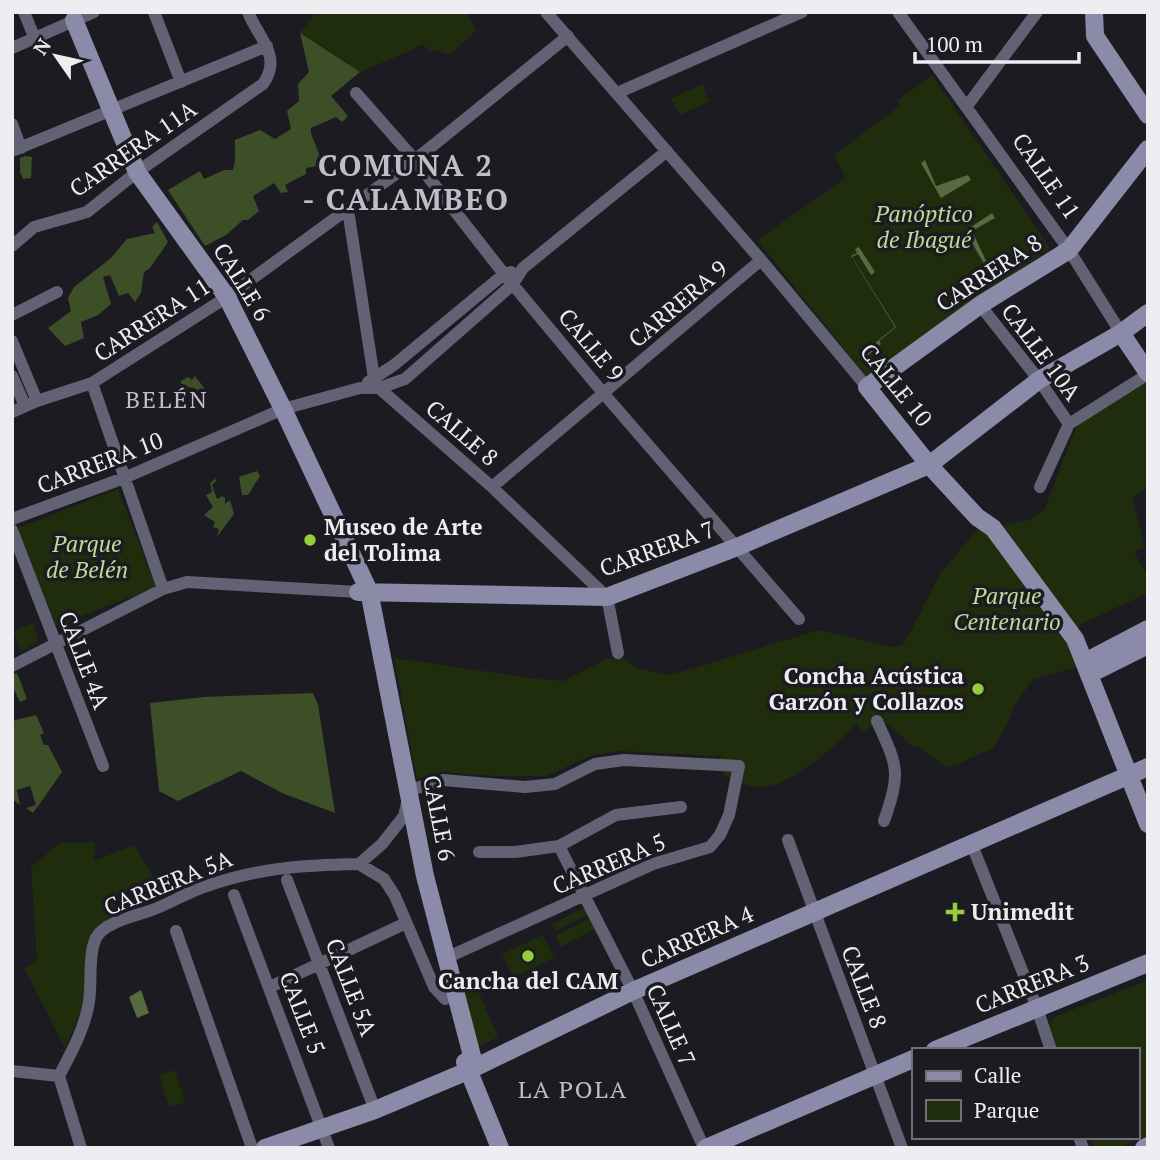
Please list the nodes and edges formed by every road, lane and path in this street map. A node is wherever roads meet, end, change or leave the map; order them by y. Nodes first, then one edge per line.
1 (24, 12) edge
2 (94, 12) edge
3 (153, 12) edge
4 (248, 12) edge
5 (546, 12) edge
6 (802, 12) edge
7 (898, 12) edge
8 (1037, 12) edge
9 (1094, 12) edge
10 (1101, 12) edge
11 (74, 20) junction
12 (568, 36) junction
13 (35, 39) junction
14 (267, 47) junction
15 (12, 48) edge
16 (181, 82) junction
17 (356, 93) dead end
18 (617, 93) junction
19 (1148, 96) edge
20 (967, 106) junction
21 (112, 110) junction
22 (1148, 115) edge
23 (12, 124) edge
24 (1148, 149) edge
25 (17, 150) edge
26 (667, 151) junction
27 (415, 160) junction
28 (137, 172) junction
29 (348, 210) junction
30 (12, 246) edge
31 (1069, 250) junction
32 (761, 260) junction
33 (523, 268) junction
34 (504, 274) junction
35 (513, 285) junction
36 (57, 292) dead end
37 (227, 297) junction
38 (980, 305) junction
39 (13, 313) edge
40 (1148, 313) edge
41 (1121, 333) junction
42 (12, 341) edge
43 (1148, 374) edge
44 (12, 376) edge
45 (1039, 380) junction
46 (92, 383) junction
47 (377, 383) junction
48 (867, 387) junction
49 (604, 394) junction
50 (31, 403) junction
51 (284, 408) junction
52 (12, 412) edge
53 (1069, 424) junction
54 (929, 465) junction
55 (124, 478) junction
56 (492, 487) junction
57 (1040, 487) dead end
58 (12, 519) edge
59 (12, 530) edge
60 (737, 547) junction
61 (363, 586) junction
62 (163, 589) junction
63 (607, 597) junction
64 (799, 619) dead end
65 (1148, 629) edge
66 (54, 643) junction
67 (1148, 645) edge
68 (618, 653) dead end
69 (12, 666) edge
70 (1087, 668) junction
71 (877, 722) dead end
72 (103, 766) dead end
73 (1148, 767) edge
74 (1130, 775) junction
75 (410, 790) junction
76 (681, 807) dead end
77 (404, 816) junction
78 (884, 821) dead end
79 (1148, 824) edge
80 (788, 840) dead end
81 (972, 845) junction
82 (559, 846) junction
83 (480, 852) dead end
84 (359, 864) junction
85 (287, 880) dead end
86 (234, 895) dead end
87 (585, 896) junction
88 (813, 912) junction
89 (406, 923) junction
90 (176, 931) dead end
91 (446, 958) junction
92 (1148, 963) edge
93 (320, 964) junction
94 (270, 987) junction
95 (633, 991) junction
96 (445, 999) junction
97 (1037, 1008) junction
98 (940, 1048) edge
99 (1050, 1048) edge
100 (912, 1059) edge
101 (470, 1070) junction
102 (12, 1071) edge
103 (875, 1074) junction
104 (59, 1076) junction
105 (375, 1110) junction
106 (323, 1129) junction
107 (81, 1148) edge
108 (252, 1148) edge
109 (265, 1148) edge
110 (329, 1148) edge
111 (500, 1148) edge
112 (705, 1148) edge
113 (902, 1148) edge

1 - 13 street
2 - 11 street
3 - 16 street
4 - 14 street
5 - 12 street, CALLE 10
6 - 18 street
7 - 20 street, CALLE 11
8 - 20 street
9 - 22 street
10 - 19 street
11 - 13 street
11 - 21 street, CALLE 6
12 - 18 street, CALLE 10
12 - 27 street, CARRERA 11
13 - 15 street
14 - 16 street
14 - 28 street, CARRERA 11A
16 - 21 street
17 - 27 street, CALLE 9
18 - 26 street, CALLE 10
20 - 31 street, CALLE 11
21 - 25 street
21 - 28 street, CALLE 6
23 - 25 street
24 - 31 street, CARRERA 8
26 - 32 street, CALLE 10
26 - 33 street, CARRERA 10
27 - 29 street, CARRERA 11
27 - 34 street, CALLE 9
28 - 30 street, CARRERA 11A
28 - 37 street, CALLE 6
29 - 37 street, CARRERA 11
29 - 47 street
31 - 38 street, CARRERA 8
31 - 41 street, CALLE 11
32 - 48 street, CALLE 10
32 - 49 street, CARRERA 9
33 - 34 street, CARRERA 10
33 - 35 street, CARRERA 10
34 - 35 street, CALLE 9
34 - 47 street, CARRERA 10
35 - 47 street, CARRERA 10
35 - 49 street, CALLE 9
36 - 39 street
37 - 46 street, CARRERA 11
37 - 51 street, CALLE 6
38 - 45 street, CALLE 10A
38 - 48 street, CARRERA 8
40 - 41 street, CARRERA 7
41 - 43 street, CALLE 11
41 - 45 street, CARRERA 7
42 - 50 street
43 - 53 street
44 - 50 street
45 - 53 street, CALLE 10A
45 - 54 street, CARRERA 7
46 - 50 street, CARRERA 11
46 - 55 street
47 - 51 street, CARRERA 10
47 - 56 street, CALLE 8
48 - 54 street, CALLE 10
49 - 56 street, CARRERA 9
49 - 60 street, CALLE 9
50 - 52 street, CARRERA 11
51 - 55 street, CARRERA 10
51 - 61 street, CALLE 6
53 - 57 street
54 - 60 street, CARRERA 7
54 - 70 street, CALLE 10
55 - 58 street, CARRERA 10
55 - 62 street
56 - 63 street, CALLE 8
59 - 66 street, CALLE 4A
60 - 63 street, CARRERA 7
60 - 64 street, CALLE 9
61 - 62 street, CARRERA 7
61 - 63 street, CARRERA 7
61 - 75 street, CALLE 6
61 - 77 street, CALLE 6
62 - 66 street, CARRERA 7
63 - 68 street
65 - 70 street
66 - 69 street, CARRERA 7
66 - 72 street, CALLE 4A
67 - 70 street
70 - 74 street, CALLE 10
71 - 78 street
73 - 74 street, CARRERA 4
74 - 79 street, CALLE 10
74 - 81 street, CARRERA 4
75 - 77 street
75 - 87 street, CARRERA 5
75 - 91 street, CALLE 6
76 - 82 street
77 - 84 street
77 - 96 street, CALLE 6
80 - 88 street, CALLE 8
81 - 88 street, CARRERA 4
81 - 97 street
82 - 83 street
82 - 87 street, CALLE 7
84 - 89 street, CALLE 6
84 - 104 street, CARRERA 5A
85 - 93 street, CALLE 5A
86 - 94 street, CALLE 5
87 - 91 street, CARRERA 5
87 - 95 street, CALLE 7
88 - 95 street, CARRERA 4
88 - 103 street, CALLE 8
89 - 93 street
89 - 96 street, CALLE 6
90 - 108 street
91 - 101 street, CALLE 6
92 - 97 street, CARRERA 3
93 - 94 street
93 - 105 street, CALLE 5A
94 - 106 street, CALLE 5
95 - 101 street, CARRERA 4
95 - 112 street, CALLE 7
96 - 101 street, CALLE 6
97 - 98 street, CARRERA 3
97 - 99 street
100 - 103 street
101 - 105 street, CARRERA 4
101 - 111 street, CALLE 6
102 - 104 street
103 - 112 street
103 - 113 street, CALLE 8
104 - 107 street
105 - 106 street, CARRERA 4
106 - 109 street, CARRERA 4
106 - 110 street, CALLE 5

